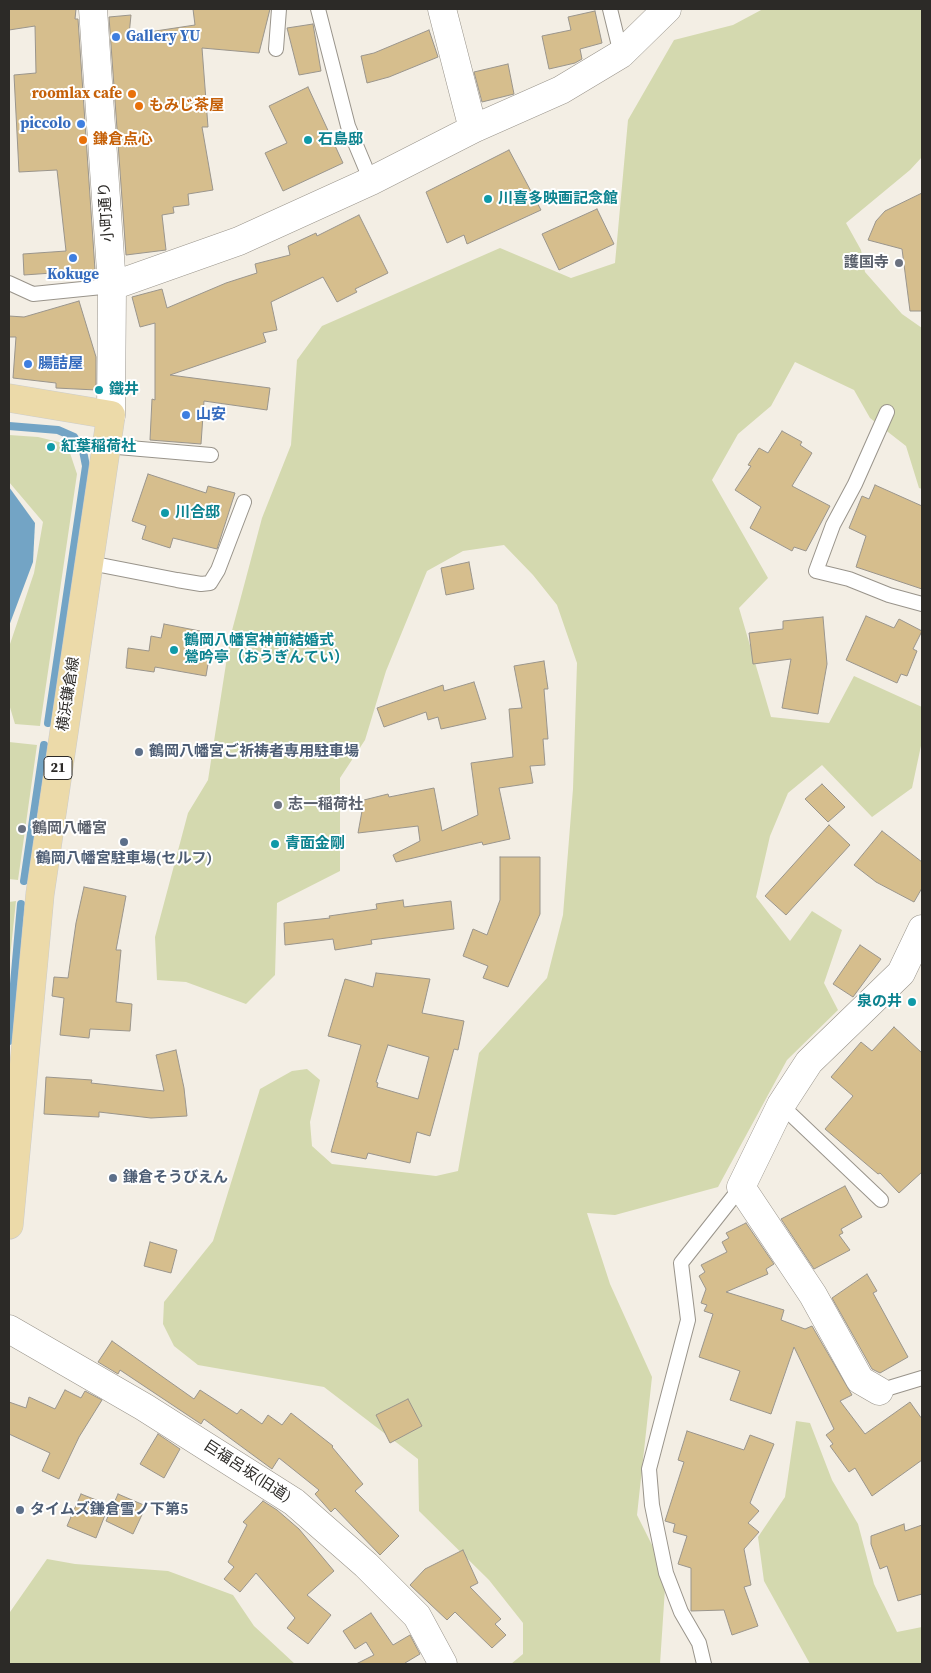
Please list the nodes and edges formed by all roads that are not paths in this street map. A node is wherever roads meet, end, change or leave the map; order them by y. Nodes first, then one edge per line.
1 (93, 9) edge
2 (279, 9) edge
3 (318, 9) edge
4 (442, 9) edge
5 (610, 9) edge
6 (667, 9) edge
7 (276, 49) dead end
8 (621, 54) junction
9 (472, 130) junction
10 (371, 181) junction
11 (9, 283) edge
12 (112, 286) junction
13 (9, 398) edge
14 (887, 412) dead end
15 (111, 415) junction
16 (106, 446) junction
17 (211, 455) dead end
18 (244, 502) dead end
19 (90, 563) junction
20 (922, 604) edge
21 (922, 929) edge
22 (781, 1106) junction
23 (741, 1187) junction
24 (881, 1200) dead end
25 (9, 1225) edge
26 (9, 1329) edge
27 (922, 1378) edge
28 (879, 1390) joint
29 (443, 1664) edge
30 (704, 1664) edge

1 - 12 street, 小町通り
2 - 7 lane
3 - 10 lane
4 - 9 street
5 - 8 lane
6 - 8 street
8 - 9 street
9 - 10 street
10 - 12 street
11 - 12 lane
12 - 15 street, 小町通り
13 - 15 main road
14 - 20 lane
15 - 16 main road, 横浜鎌倉線 / 21
16 - 17 lane
16 - 19 main road, 横浜鎌倉線 / 21
18 - 19 lane
19 - 25 main road, 横浜鎌倉線 / 21
21 - 22 street
22 - 23 street
22 - 24 lane
23 - 28 street
23 - 30 lane
26 - 29 street, 巨福呂坂(旧道)
27 - 28 lane

